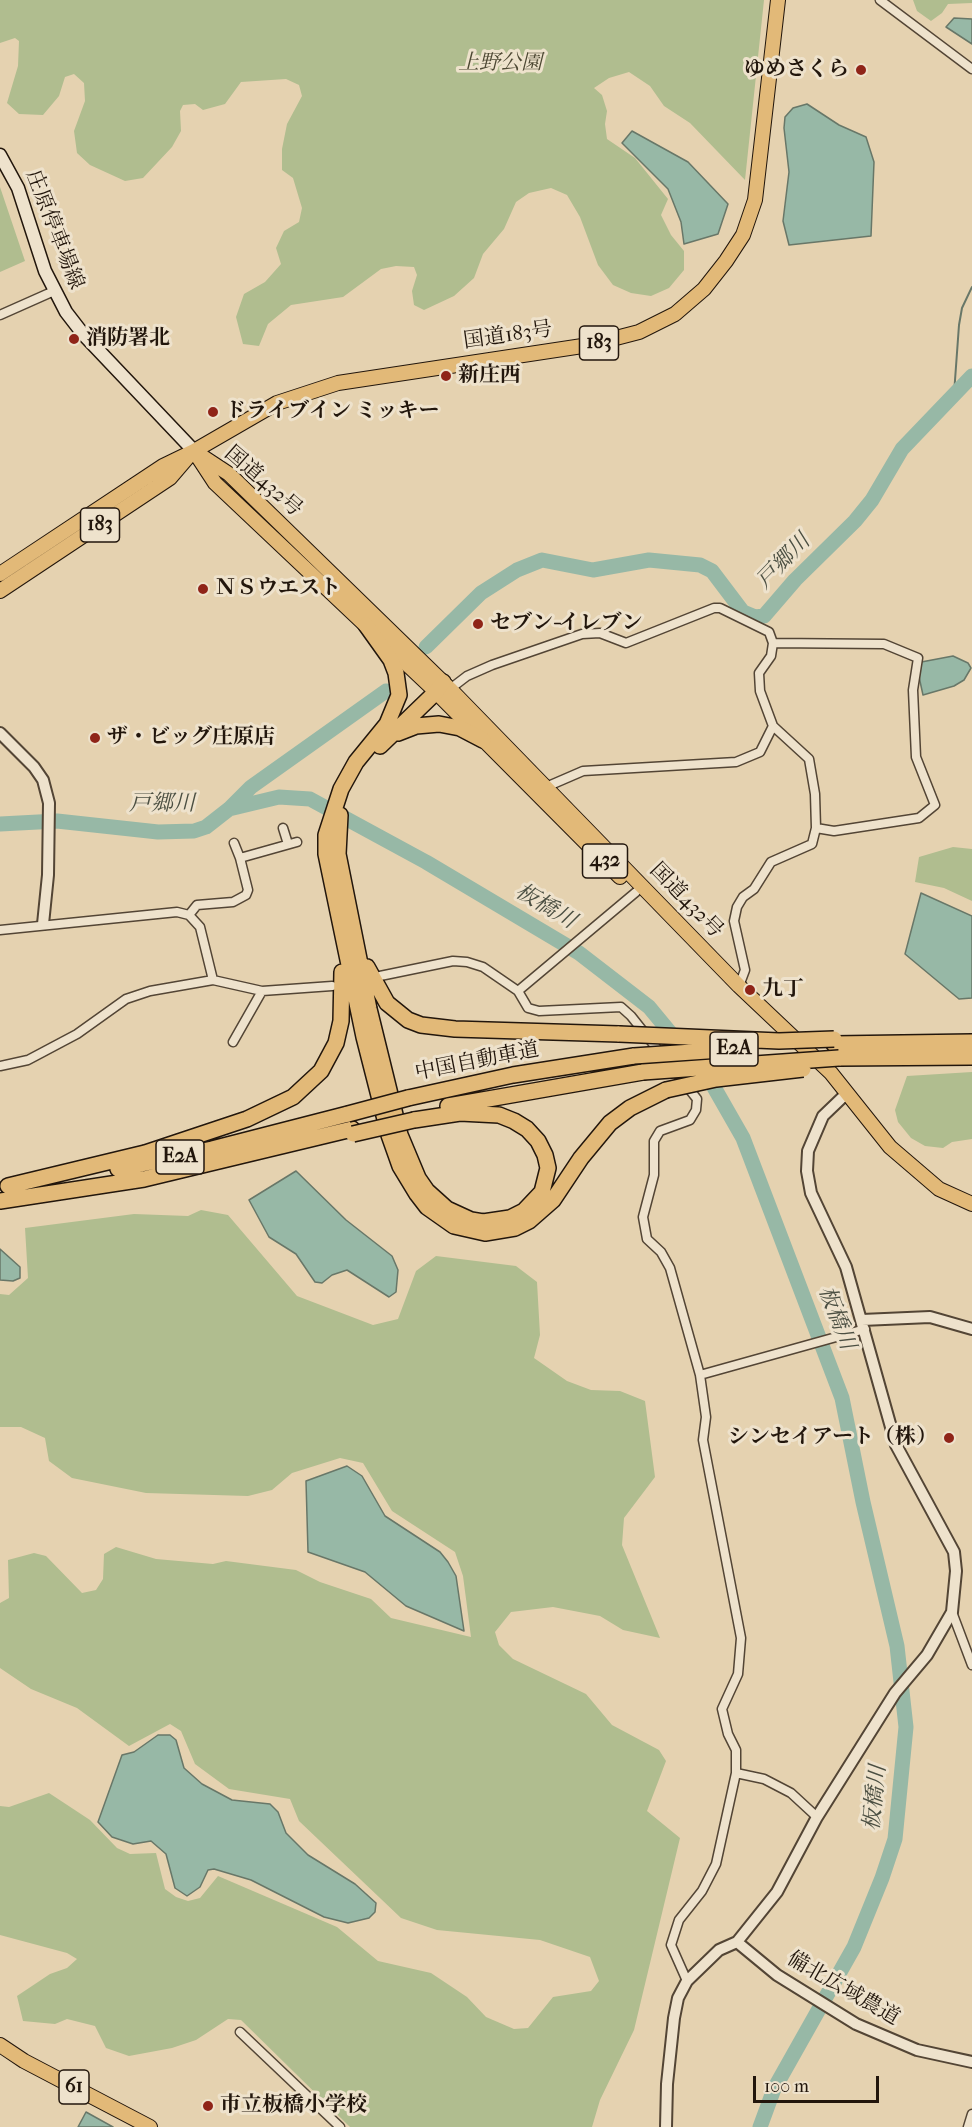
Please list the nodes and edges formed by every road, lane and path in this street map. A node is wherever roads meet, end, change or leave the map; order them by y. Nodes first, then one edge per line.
1 (778, 0) edge
2 (880, 0) edge
3 (972, 69) edge
4 (0, 155) edge
5 (54, 291) junction
6 (0, 315) edge
7 (194, 452) junction
8 (0, 574) edge
9 (0, 591) edge
10 (366, 625) junction
11 (773, 643) junction
12 (440, 688) junction
13 (773, 726) junction
14 (0, 733) edge
15 (381, 739) junction
16 (483, 740) junction
17 (546, 787) junction
18 (283, 828) dead end
19 (816, 828) junction
20 (234, 843) dead end
21 (240, 858) junction
22 (636, 892) junction
23 (189, 915) junction
24 (43, 924) junction
25 (0, 930) edge
26 (348, 934) junction
27 (380, 976) dead end
28 (213, 980) junction
29 (332, 986) dead end
30 (740, 986) junction
31 (518, 991) junction
32 (262, 992) junction
33 (233, 1042) dead end
34 (972, 1042) edge
35 (936, 1050) junction
36 (837, 1051) junction
37 (972, 1057) edge
38 (0, 1066) edge
39 (846, 1094) junction
40 (413, 1117) junction
41 (351, 1126) junction
42 (4, 1186) edge
43 (0, 1201) edge
44 (972, 1204) edge
45 (864, 1324) junction
46 (972, 1329) edge
47 (700, 1376) junction
48 (952, 1612) junction
49 (972, 1665) edge
50 (736, 1773) junction
51 (817, 1817) junction
52 (737, 1942) junction
53 (687, 1981) junction
54 (240, 2032) dead end
55 (0, 2045) edge
56 (972, 2062) edge
57 (972, 2114) edge
58 (150, 2127) edge
59 (340, 2127) edge
60 (666, 2127) edge
61 (968, 2127) edge

1 - 7 main road, 国道183号 / 183
2 - 3 street
4 - 5 main road, 庄原停車場線
5 - 6 street
5 - 7 main road, 庄原停車場線
7 - 8 main road, 国道183号 / 183
7 - 9 main road, 国道183号 / 183
7 - 10 main road, 国道432号 / 432
7 - 12 main road, 国道432号 / 432
10 - 12 main road, 国道432号 / 432
10 - 15 highway
11 - 12 street
11 - 13 street
11 - 19 street
12 - 15 highway
12 - 16 main road, 国道432号 / 432
12 - 17 main road, 国道432号 / 432
13 - 17 street
13 - 19 street
14 - 24 street
15 - 16 highway
15 - 26 highway
16 - 22 main road, 国道432号 / 432
17 - 30 main road, 国道432号 / 432
18 - 21 street
19 - 30 street
20 - 21 street
21 - 23 street
22 - 31 street
22 - 39 main road, 国道432号 / 432
23 - 24 street
23 - 28 street
24 - 25 street
26 - 36 highway, bridge
26 - 36 highway, bridge
26 - 40 highway
26 - 42 highway
27 - 31 street
28 - 32 street
28 - 38 street
29 - 32 street
30 - 39 main road, 国道432号 / 432
31 - 47 street
32 - 33 street
34 - 35 highway, 中国自動車道 / E2A
35 - 36 highway, 中国自動車道 / E2A
35 - 37 highway, 中国自動車道 / E2A
36 - 40 highway, 中国自動車道 / E2A, bridge
36 - 41 highway, 中国自動車道 / E2A, bridge
39 - 44 main road, 国道432号 / 432
39 - 45 street
40 - 41 highway, 中国自動車道 / E2A
41 - 42 highway, 中国自動車道 / E2A
41 - 43 highway, 中国自動車道 / E2A
45 - 46 street
45 - 47 street
45 - 48 street
47 - 50 street
48 - 49 street
48 - 51 street
50 - 51 street
50 - 53 street
51 - 52 street
52 - 53 street
52 - 56 street, 備北広域農道
53 - 60 street
54 - 59 street
55 - 58 main road, 61
57 - 61 street

